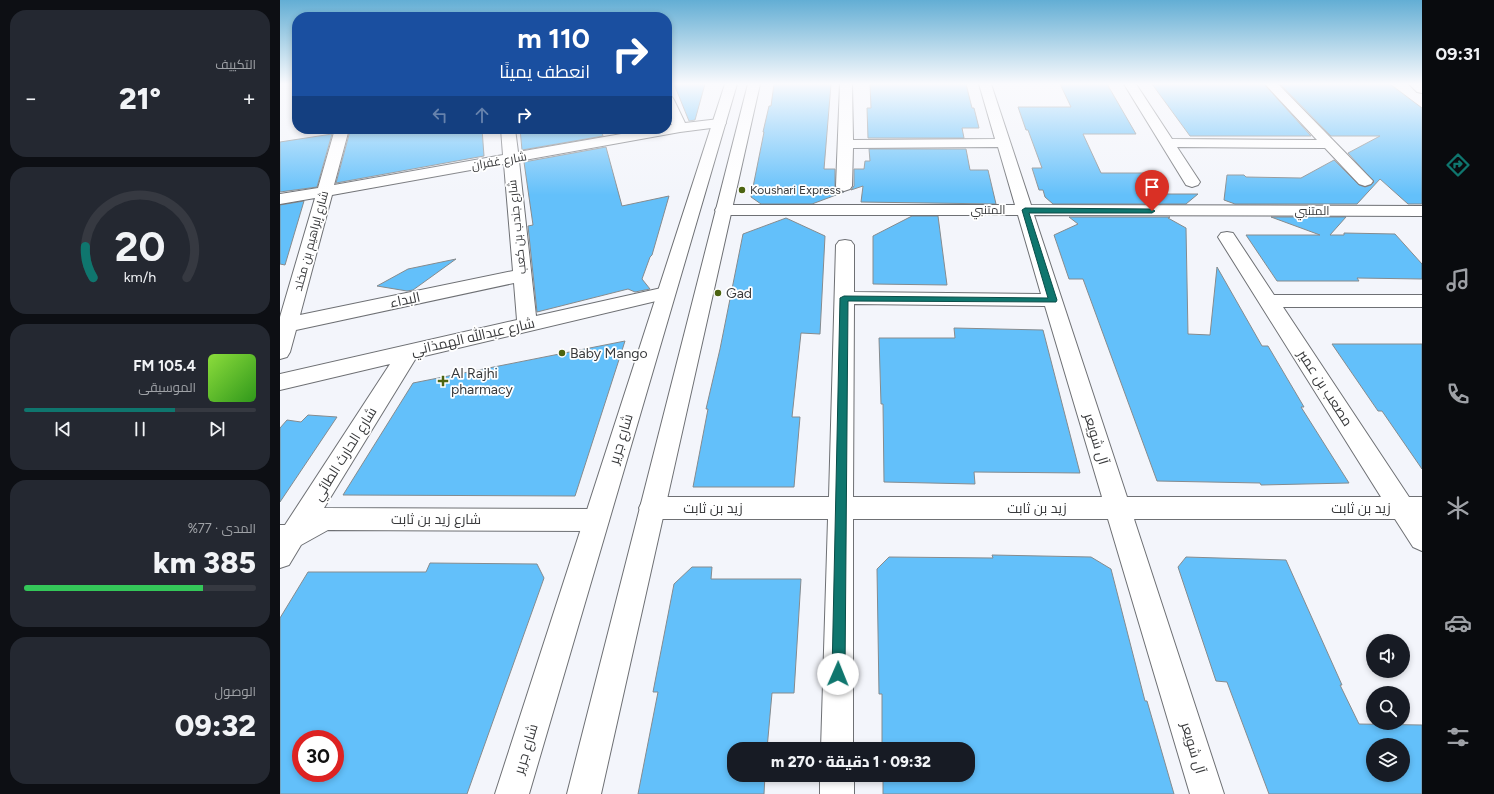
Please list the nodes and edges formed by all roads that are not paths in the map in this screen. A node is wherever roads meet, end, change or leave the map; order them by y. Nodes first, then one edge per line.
1 (677, 121) edge
2 (745, 121) edge
3 (846, 121) edge
4 (997, 121) edge
5 (1154, 121) edge
6 (1307, 121) edge
7 (719, 123) joint
8 (680, 128) junction
9 (672, 129) edge
10 (341, 134) edge
11 (508, 134) edge
12 (647, 134) edge
13 (1004, 143) junction
14 (1168, 143) junction
15 (846, 144) junction
16 (1329, 144) junction
17 (511, 159) junction
18 (1365, 180) dead end
19 (1192, 182) dead end
20 (844, 186) dead end
21 (325, 191) junction
22 (280, 198) edge
23 (723, 210) junction
24 (1025, 210) junction
25 (1422, 211) edge
26 (1227, 236) dead end
27 (845, 245) dead end
28 (522, 275) junction
29 (666, 293) junction
30 (844, 298) junction
31 (1053, 300) junction
32 (1269, 301) junction
33 (1422, 301) edge
34 (287, 325) junction
35 (527, 325) junction
36 (280, 352) edge
37 (409, 352) junction
38 (280, 382) edge
39 (652, 508) junction
40 (841, 508) junction
41 (1118, 508) junction
42 (1412, 508) edge
43 (596, 520) junction
44 (1422, 539) edge
45 (284, 543) edge
46 (837, 742) edge
47 (837, 782) edge
48 (512, 794) edge
49 (584, 794) edge
50 (837, 794) edge
51 (1207, 794) edge

1 - 8 street
2 - 23 street
3 - 15 street
4 - 13 street, آل شويعر
5 - 14 street
6 - 16 street
7 - 8 street, شارع غفران
7 - 29 street, شارع جرير
8 - 9 street, شارع غفران
10 - 21 street, شارع إبراهيم بن مخلد
11 - 17 street, شارع جندب بن كعب
12 - 17 street, شارع غفران
13 - 15 street
13 - 24 street, آل شويعر
14 - 16 street
14 - 19 street
15 - 20 street
16 - 18 street
17 - 21 street, شارع غفران
17 - 28 street, شارع جندب بن كعب
21 - 22 street, شارع غفران
21 - 34 street, شارع إبراهيم بن مخلد
23 - 24 street, المتنبي
23 - 39 street
24 - 25 street, المتنبي
24 - 31 street, آل شويعر
26 - 32 street, مصعب بن عمير
27 - 30 street
28 - 34 street, البداء
28 - 35 street, شارع جندب بن كعب
29 - 35 street, شارع عبدالله الهمذاني
29 - 43 street, شارع جرير
30 - 31 street
30 - 40 street
31 - 41 street, آل شويعر
32 - 33 street
32 - 42 street, مصعب بن عمير
34 - 36 street, شارع إبراهيم بن مخلد
35 - 37 street, شارع عبدالله الهمذاني
37 - 38 street, شارع عبدالله الهمذاني
37 - 45 street, شارع الحارث الطائي
39 - 40 street, زيد بن ثابت
39 - 49 street
40 - 41 street, زيد بن ثابت
40 - 46 street
41 - 42 street, زيد بن ثابت
41 - 51 street, آل شويعر
42 - 44 street, مصعب بن عمير
43 - 45 street, شارع زيد بن ثابت
43 - 48 street, شارع جرير
47 - 50 street

